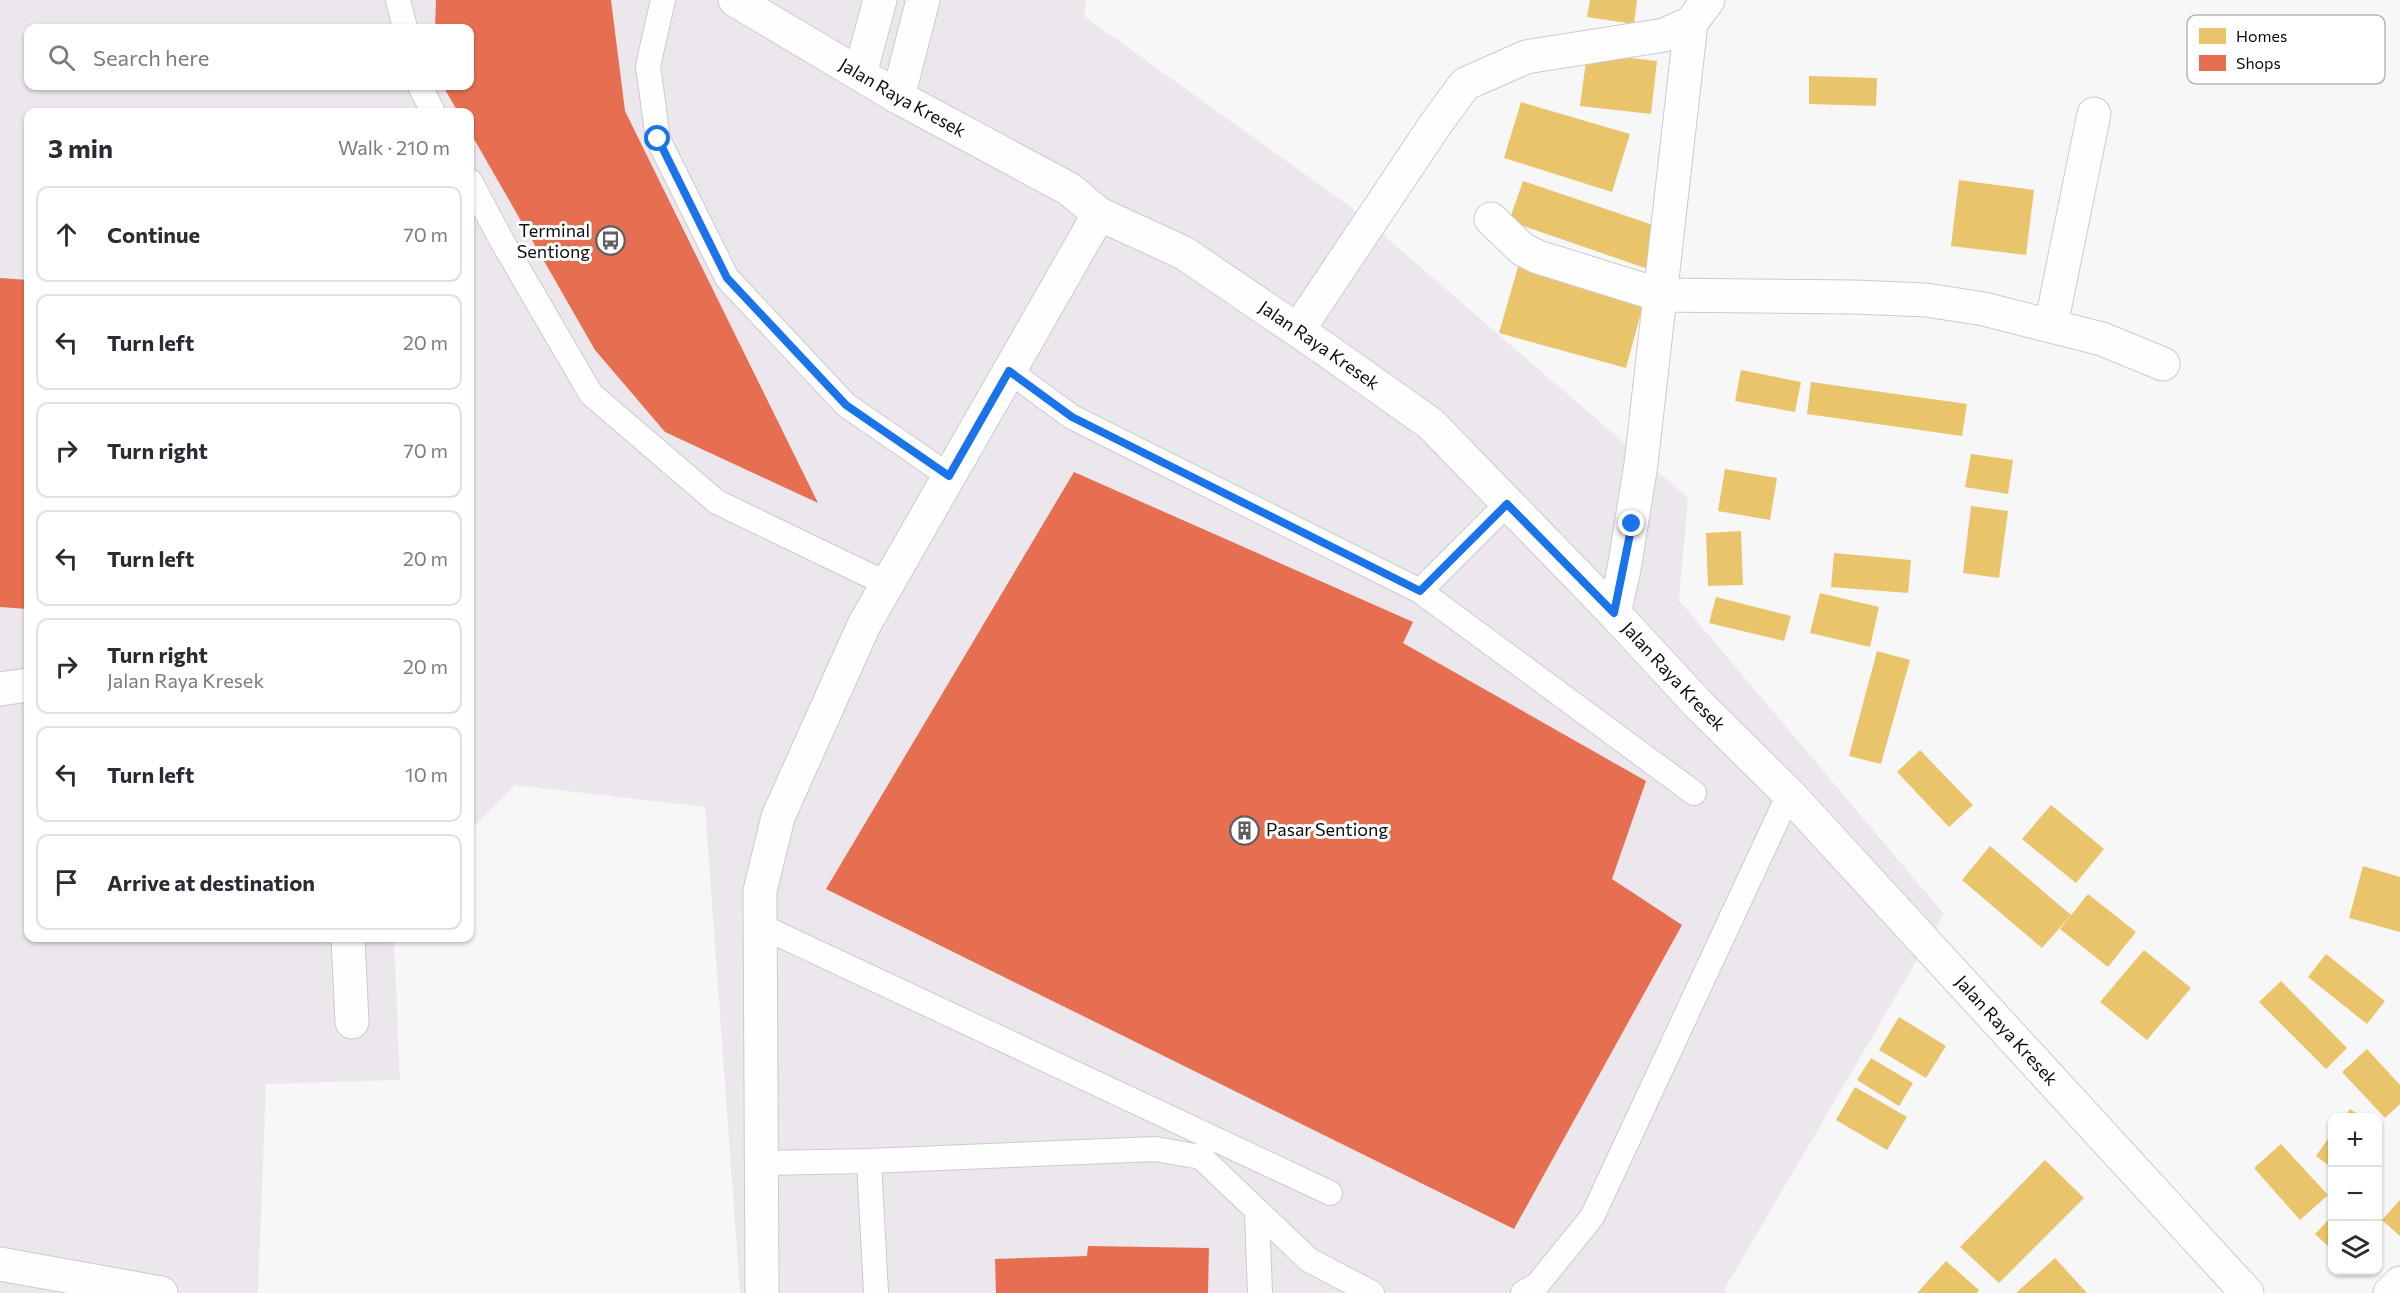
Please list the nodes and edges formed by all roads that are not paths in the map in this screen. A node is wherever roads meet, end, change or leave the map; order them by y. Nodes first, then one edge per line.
1 (398, 0) edge
2 (663, 0) edge
3 (735, 0) edge
4 (880, 0) edge
5 (923, 0) edge
6 (1699, 12) edge
7 (404, 24) edge
8 (860, 74) junction
9 (422, 90) edge
10 (898, 98) junction
11 (431, 108) edge
12 (2094, 114) dead end
13 (474, 188) edge
14 (1099, 214) junction
15 (1491, 219) dead end
16 (1660, 295) junction
17 (2051, 325) junction
18 (1298, 330) junction
19 (2163, 364) dead end
20 (1009, 371) junction
21 (949, 476) junction
22 (1507, 504) junction
23 (887, 584) junction
24 (1420, 591) junction
25 (1614, 613) junction
26 (24, 686) edge
27 (0, 689) edge
28 (1694, 793) dead end
29 (1789, 794) junction
30 (761, 926) junction
31 (348, 942) edge
32 (352, 1022) dead end
33 (869, 1161) junction
34 (761, 1163) junction
35 (1330, 1193) dead end
36 (1257, 1212) junction
37 (0, 1264) edge
38 (2400, 1284) edge
39 (161, 1293) edge
40 (762, 1293) edge
41 (876, 1293) edge
42 (1260, 1293) edge
43 (1372, 1293) edge
44 (1523, 1293) edge
45 (2247, 1293) edge
46 (2390, 1293) edge

1 - 7 lane
2 - 21 lane
3 - 8 street, Jalan Raya Kresek
4 - 8 street
5 - 10 street
6 - 16 street
6 - 18 street
8 - 10 street, Jalan Raya Kresek
9 - 11 lane
10 - 14 street, Jalan Raya Kresek
12 - 17 street
13 - 23 lane
14 - 18 street, Jalan Raya Kresek
14 - 20 street
15 - 16 street
16 - 17 street
16 - 25 street
17 - 19 street
18 - 22 street, Jalan Raya Kresek
20 - 21 street
20 - 24 lane
21 - 23 street
22 - 24 lane
22 - 25 street, Jalan Raya Kresek
23 - 30 street
24 - 28 lane
25 - 29 street, Jalan Raya Kresek
26 - 27 street
29 - 44 lane
29 - 45 street, Jalan Raya Kresek
30 - 34 street
30 - 35 lane
31 - 32 street
33 - 34 lane
33 - 36 lane
33 - 41 lane
34 - 40 street
36 - 42 lane
36 - 43 lane
37 - 39 street
38 - 46 street

